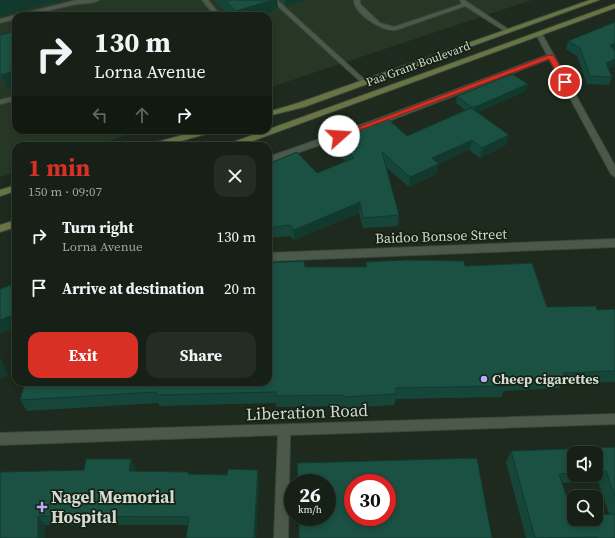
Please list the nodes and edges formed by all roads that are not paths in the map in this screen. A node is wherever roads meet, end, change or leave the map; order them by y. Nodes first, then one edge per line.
1 (96, 0) edge
2 (205, 0) edge
3 (274, 0) edge
4 (357, 0) edge
5 (596, 0) edge
6 (463, 2) edge
7 (615, 6) edge
8 (37, 12) edge
9 (215, 12) edge
10 (12, 18) edge
11 (0, 21) edge
12 (508, 31) junction
13 (539, 34) junction
14 (551, 56) junction
15 (364, 82) junction
16 (12, 99) edge
17 (0, 102) edge
18 (301, 105) junction
19 (272, 113) edge
20 (312, 117) junction
21 (272, 131) edge
22 (196, 134) edge
23 (265, 134) edge
24 (167, 142) edge
25 (242, 142) edge
26 (272, 159) edge
27 (615, 174) edge
28 (12, 189) edge
29 (0, 193) edge
30 (12, 224) edge
31 (0, 229) edge
32 (615, 243) edge
33 (272, 257) edge
34 (615, 419) edge
35 (284, 430) junction
36 (0, 439) edge
37 (281, 538) edge

1 - 8 lane
2 - 9 lane
3 - 15 lane
4 - 6 lane
5 - 12 main road, Paa Grant Boulevard
6 - 12 lane
7 - 13 main road, Paa Grant Boulevard
10 - 11 lane
12 - 15 main road, Paa Grant Boulevard
13 - 14 street
13 - 20 main road, Paa Grant Boulevard
14 - 26 street
14 - 27 street
15 - 18 main road, Paa Grant Boulevard
16 - 17 lane
18 - 19 main road, Paa Grant Boulevard
18 - 20 main road
20 - 21 main road, Paa Grant Boulevard
22 - 24 main road
23 - 25 main road, Paa Grant Boulevard
28 - 29 main road
30 - 31 main road
32 - 33 street, Baidoo Bonsoe Street
34 - 35 street, Liberation Road
35 - 36 street, Liberation Road
35 - 37 street

